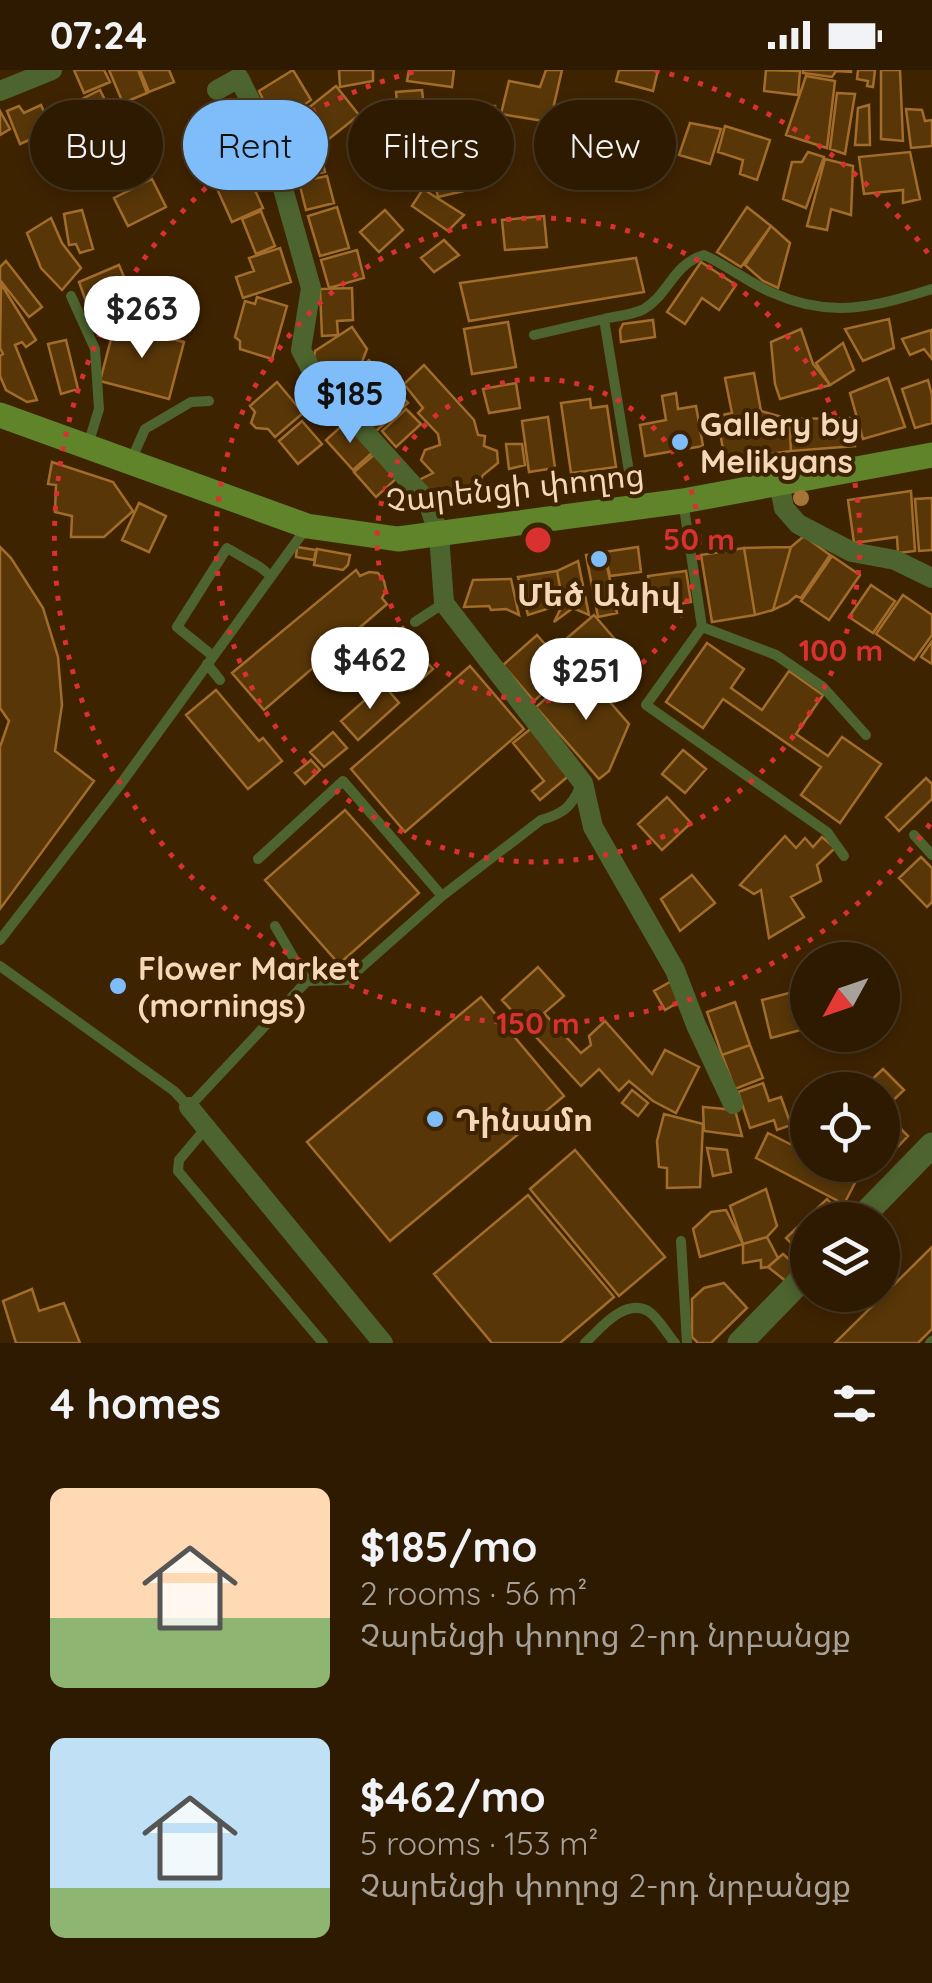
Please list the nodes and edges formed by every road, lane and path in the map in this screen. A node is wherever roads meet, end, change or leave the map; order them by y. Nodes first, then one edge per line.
1 (52, 70) edge
2 (217, 90) dead end
3 (0, 91) edge
4 (932, 290) edge
5 (71, 296) dead end
6 (604, 319) junction
7 (534, 335) dead end
8 (209, 401) dead end
9 (0, 416) edge
10 (87, 448) junction
11 (932, 455) edge
12 (130, 464) junction
13 (778, 482) junction
14 (683, 501) junction
15 (635, 508) junction
16 (308, 526) junction
17 (439, 535) junction
18 (271, 576) junction
19 (932, 578) edge
20 (444, 603) junction
21 (416, 622) dead end
22 (702, 627) junction
23 (210, 660) junction
24 (220, 680) dead end
25 (866, 736) dead end
26 (582, 783) junction
27 (914, 835) dead end
28 (932, 855) edge
29 (844, 856) dead end
30 (258, 859) dead end
31 (442, 896) junction
32 (276, 926) dead end
33 (0, 940) edge
34 (0, 966) edge
35 (307, 981) junction
36 (734, 1104) dead end
37 (188, 1107) junction
38 (206, 1128) junction
39 (932, 1144) edge
40 (876, 1202) edge
41 (681, 1241) dead end
42 (790, 1292) edge
43 (323, 1343) edge
44 (382, 1343) edge
45 (585, 1343) edge
46 (675, 1343) edge
47 (687, 1343) edge
48 (740, 1343) edge

1 - 3 street
2 - 17 street
4 - 6 lane
5 - 10 lane
6 - 7 lane
6 - 15 lane
8 - 12 lane
9 - 10 main road, Չարենցի փողոց
10 - 12 main road, Չարենցի փողոց
11 - 13 main road, Չարենցի փողոց
12 - 16 main road, Չարենցի փողոց
13 - 14 main road, Չարենցի փողոց
13 - 19 street
14 - 15 main road, Չարենցի փողոց
14 - 22 lane
15 - 17 main road, Չարենցի փողոց
16 - 17 main road, Չարենցի փողոց
16 - 18 lane
17 - 20 street
18 - 23 lane
18 - 23 lane
20 - 21 lane
20 - 26 street
22 - 25 lane
22 - 29 lane
23 - 24 lane
23 - 33 lane
26 - 31 lane
26 - 36 street
27 - 28 lane
30 - 31 lane
31 - 35 lane
32 - 35 lane
34 - 37 lane
35 - 37 lane
37 - 38 street
38 - 43 lane
38 - 44 street
39 - 40 street
41 - 47 lane
42 - 48 street
45 - 46 lane

